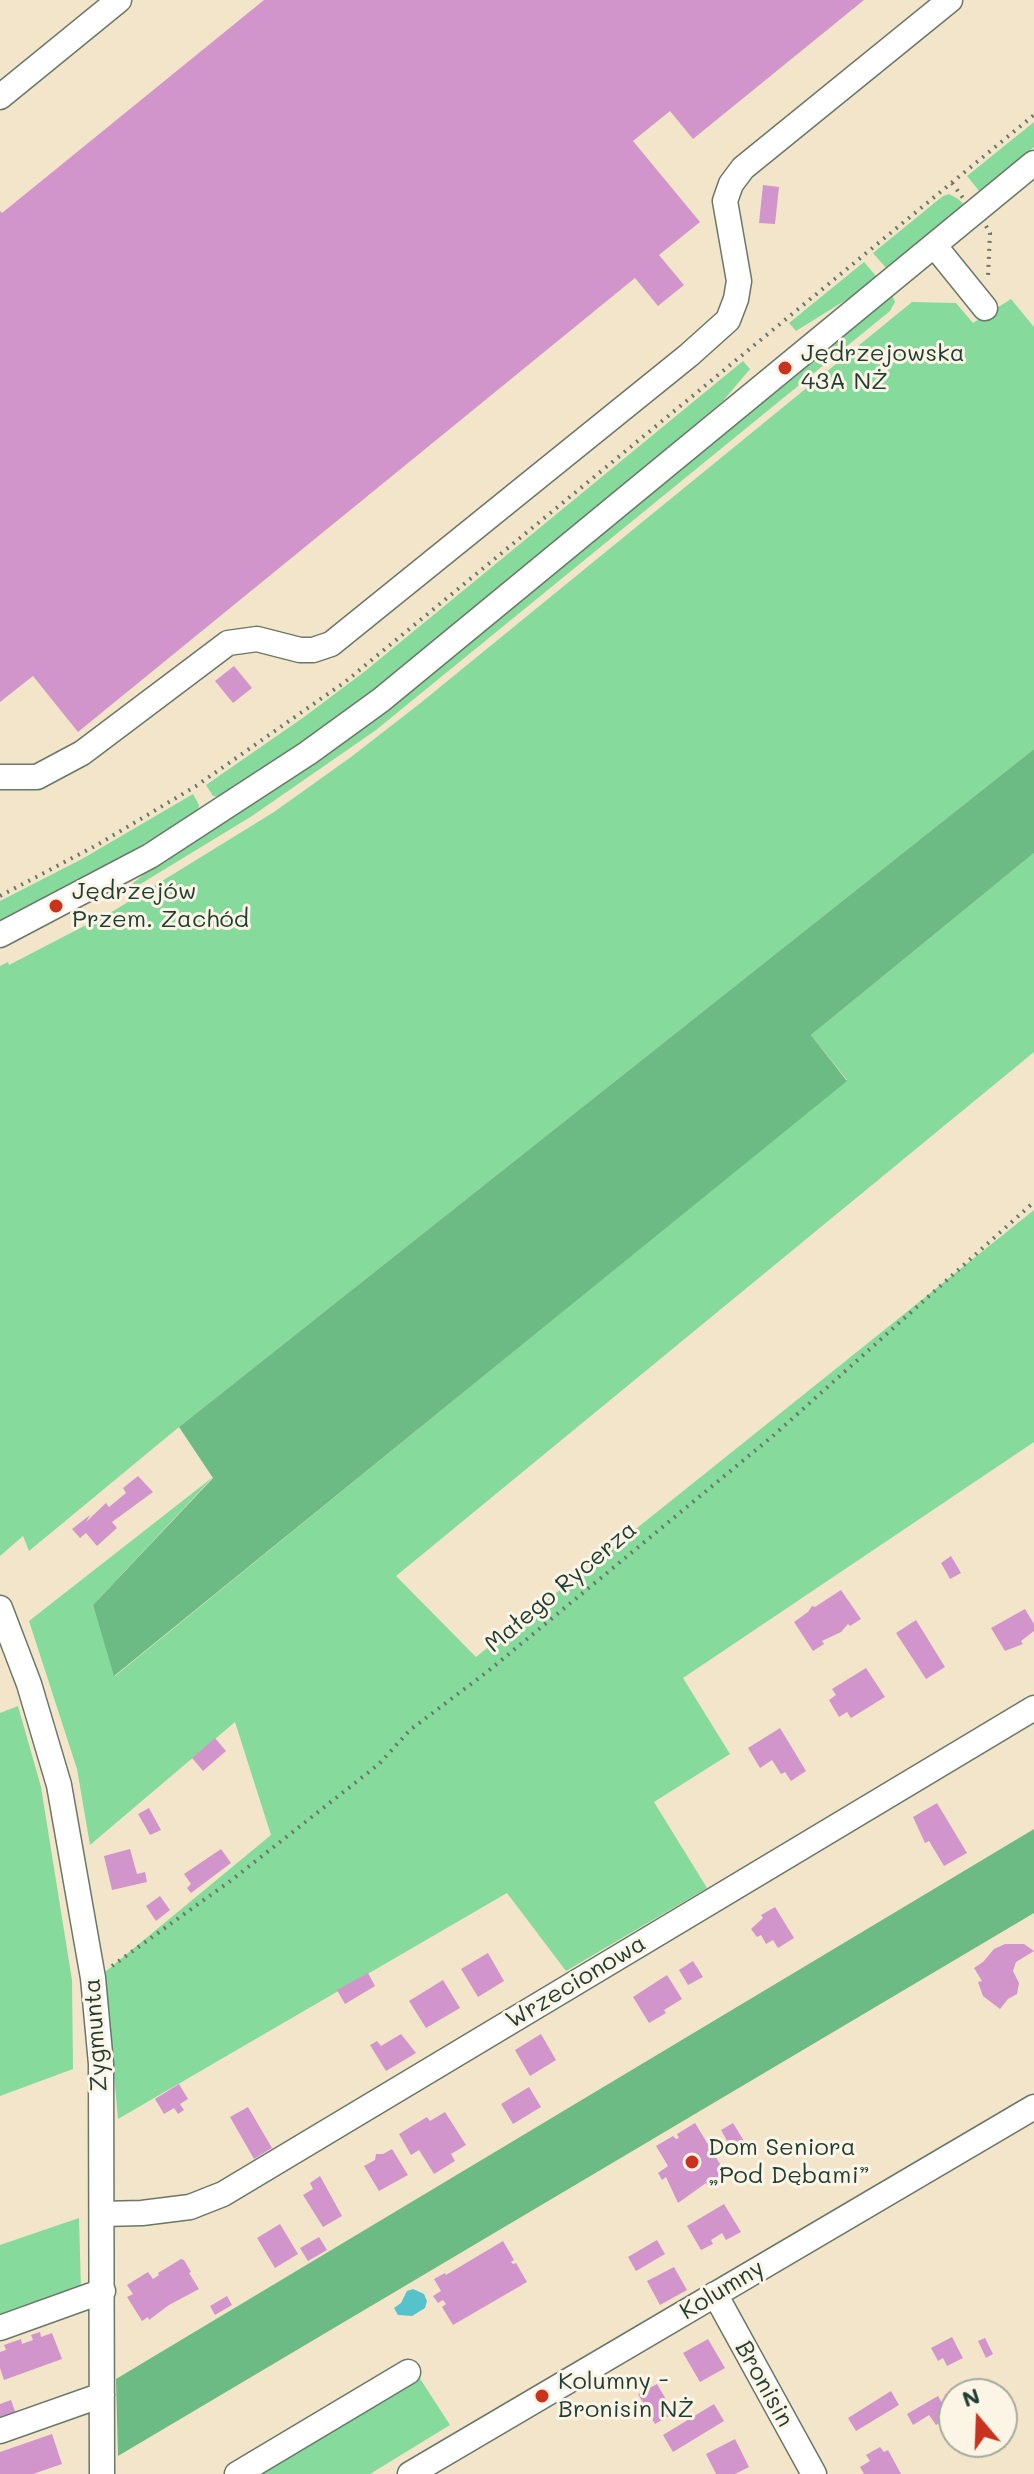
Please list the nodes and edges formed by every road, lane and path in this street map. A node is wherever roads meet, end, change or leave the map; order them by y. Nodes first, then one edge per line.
1 (119, 0) edge
2 (950, 0) edge
3 (0, 97) edge
4 (1034, 115) edge
5 (1034, 163) edge
6 (982, 221) dead end
7 (934, 245) junction
8 (990, 281) dead end
9 (985, 308) dead end
10 (0, 777) edge
11 (0, 896) edge
12 (0, 935) edge
13 (1034, 1202) edge
14 (0, 1608) edge
15 (1034, 1708) edge
16 (93, 1978) junction
17 (1034, 2107) edge
18 (103, 2214) junction
19 (103, 2291) junction
20 (715, 2294) junction
21 (0, 2328) edge
22 (408, 2372) dead end
23 (102, 2395) junction
24 (0, 2431) edge
25 (102, 2474) edge
26 (237, 2474) edge
27 (410, 2474) edge
28 (814, 2474) edge

1 - 3 street
2 - 10 street
4 - 11 path
5 - 7 street
6 - 8 path
7 - 9 street
7 - 12 street
13 - 16 path, Małego Rycerza
14 - 16 street, Zygmunta
15 - 18 street, Wrzecionowa
16 - 18 street, Zygmunta
17 - 20 street, Kolumny
18 - 19 street, Zygmunta
19 - 21 street
19 - 23 street, Zygmunta
20 - 27 street, Kolumny
20 - 28 street, Bronisin
22 - 26 street
23 - 24 street
23 - 25 street, Zygmunta

